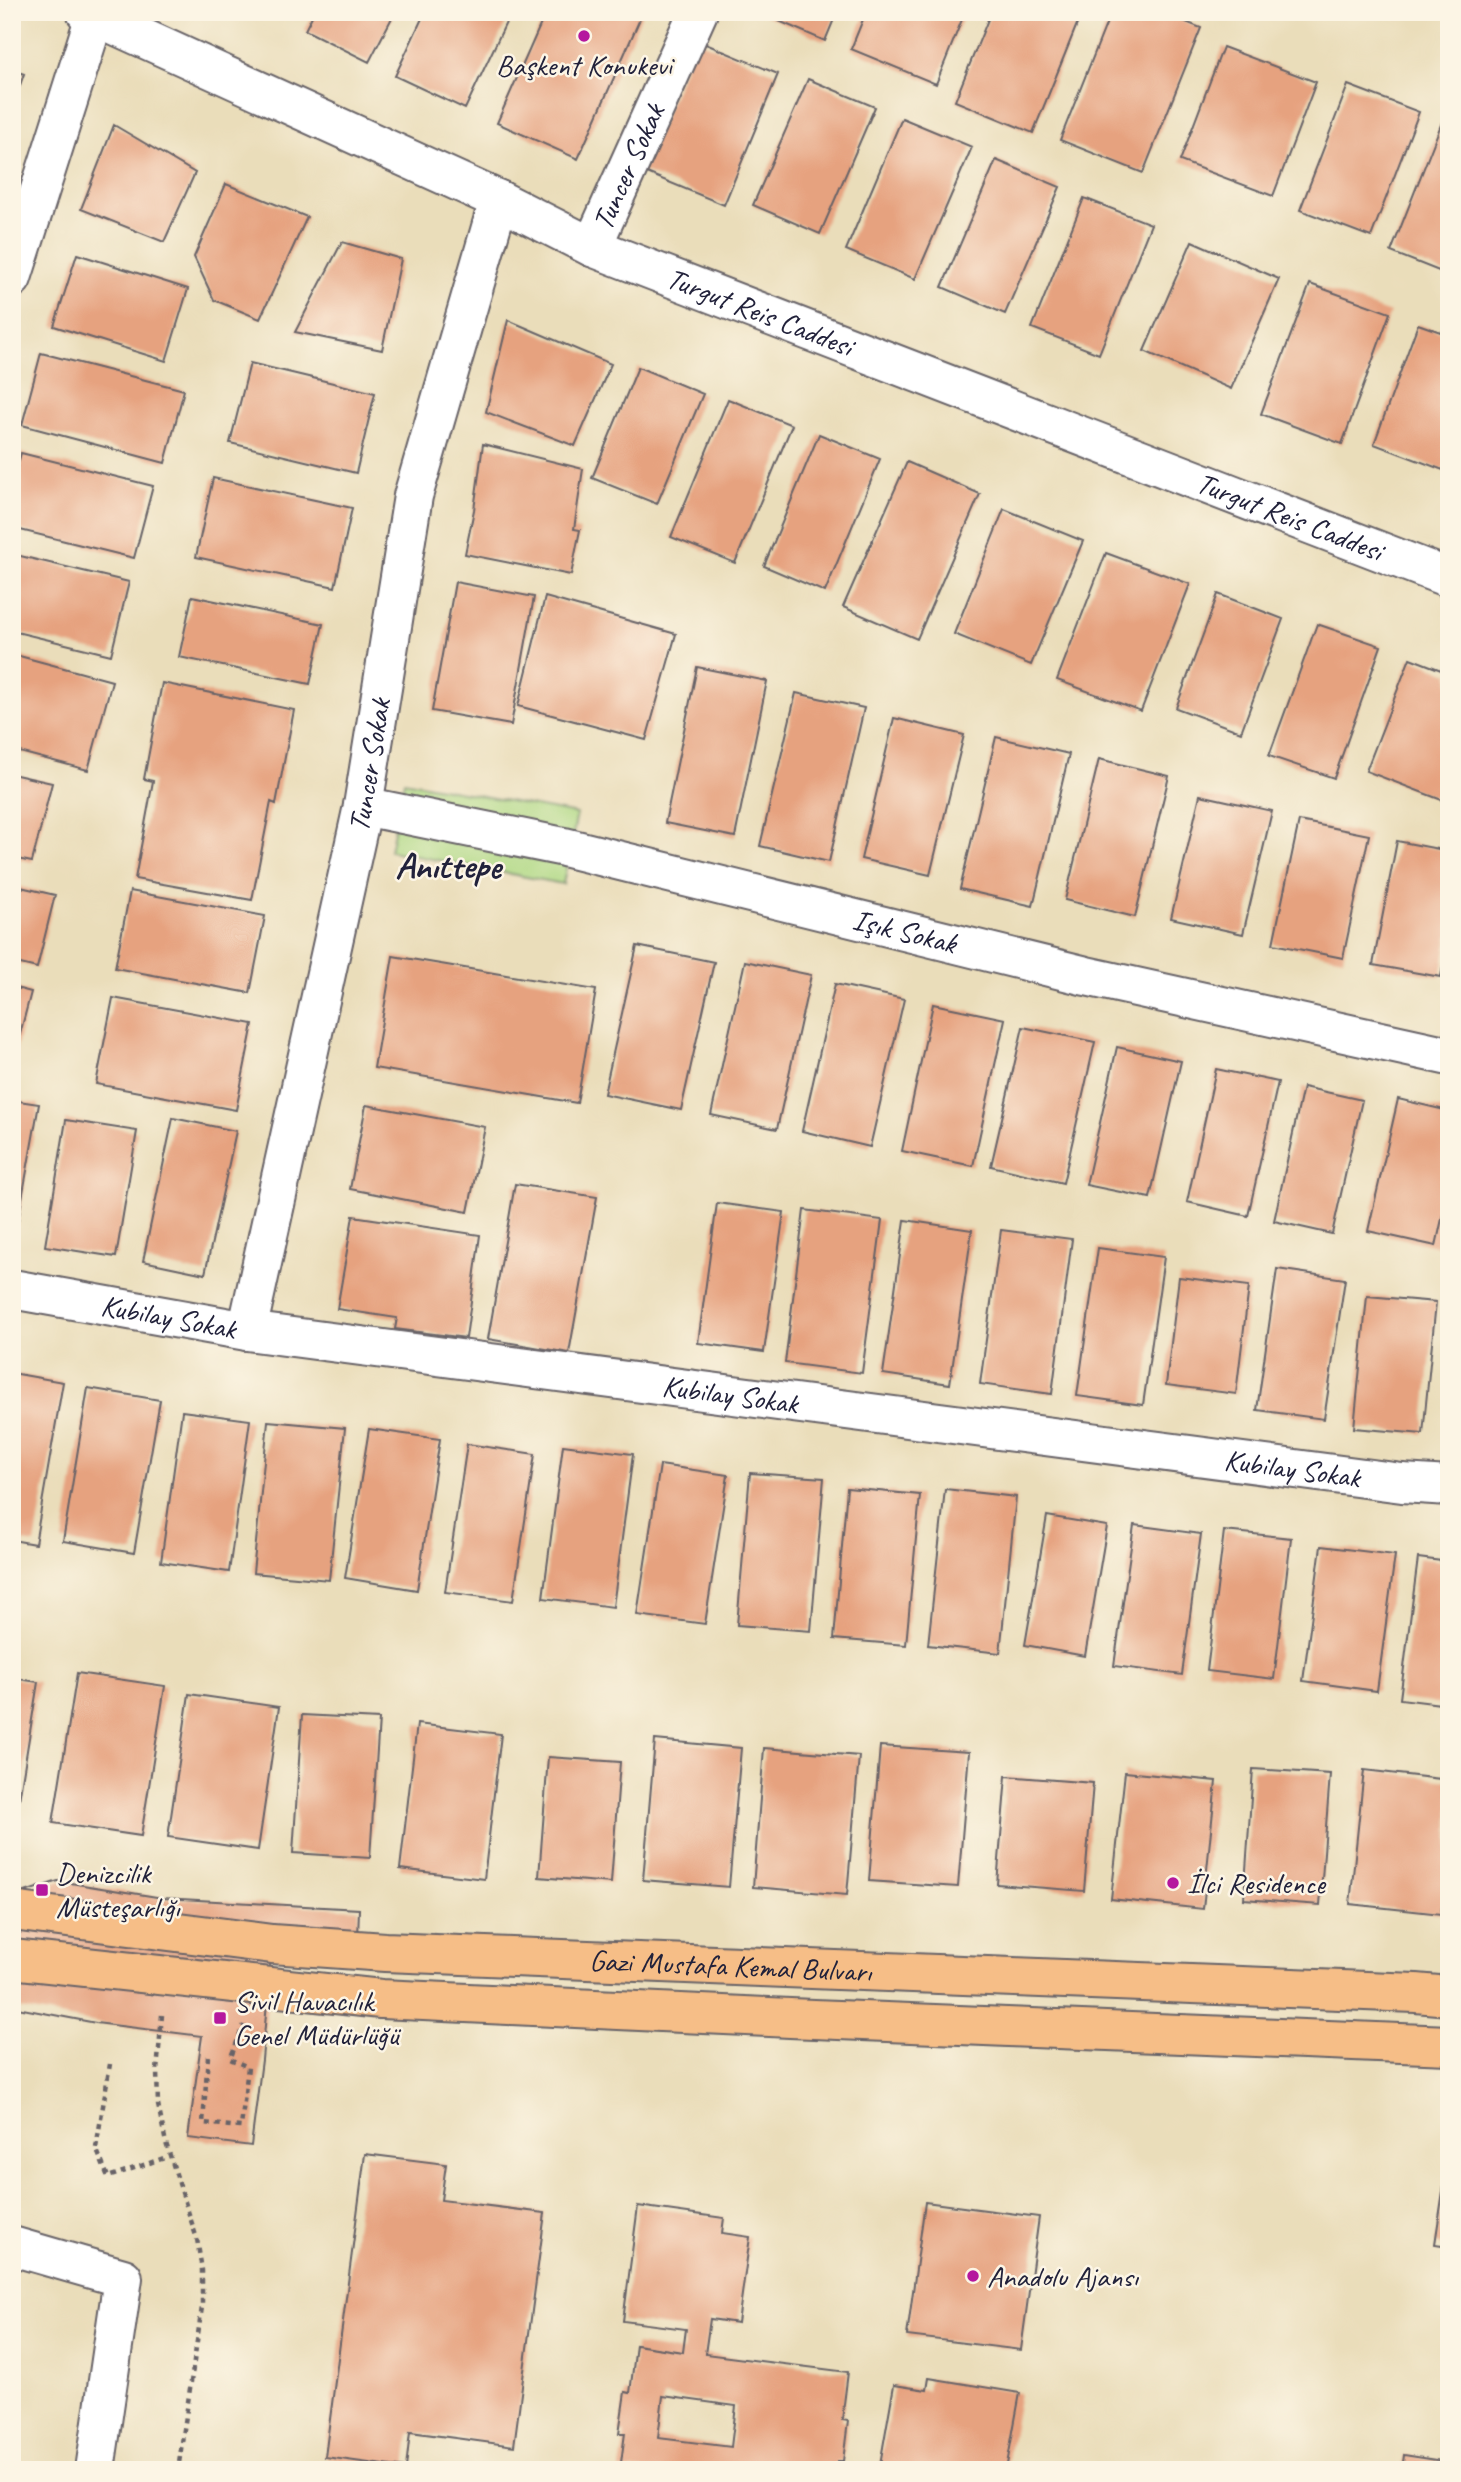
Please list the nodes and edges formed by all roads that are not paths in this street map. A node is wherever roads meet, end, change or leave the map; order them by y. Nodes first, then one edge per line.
1 (698, 12) edge
2 (90, 14) edge
3 (499, 200) junction
4 (593, 247) junction
5 (12, 278) edge
6 (1449, 578) edge
7 (363, 806) junction
8 (1449, 1056) edge
9 (12, 1289) edge
10 (247, 1331) junction
11 (1449, 1486) edge
12 (12, 1911) edge
13 (12, 1959) edge
14 (1449, 1996) edge
15 (1449, 2045) edge
16 (12, 2246) edge
17 (94, 2470) edge

1 - 4 street, Tuncer Sokak
2 - 3 street, Turgut Reis Caddesi
2 - 5 street
3 - 4 street, Turgut Reis Caddesi
3 - 7 street, Tuncer Sokak
4 - 6 street, Turgut Reis Caddesi
7 - 8 street, Işık Sokak
7 - 10 street, Tuncer Sokak
9 - 10 street, Kubilay Sokak
10 - 11 street, Kubilay Sokak
12 - 14 main road, Gazi Mustafa Kemal Bulvarı
13 - 15 main road, Gazi Mustafa Kemal Bulvarı
16 - 17 street

